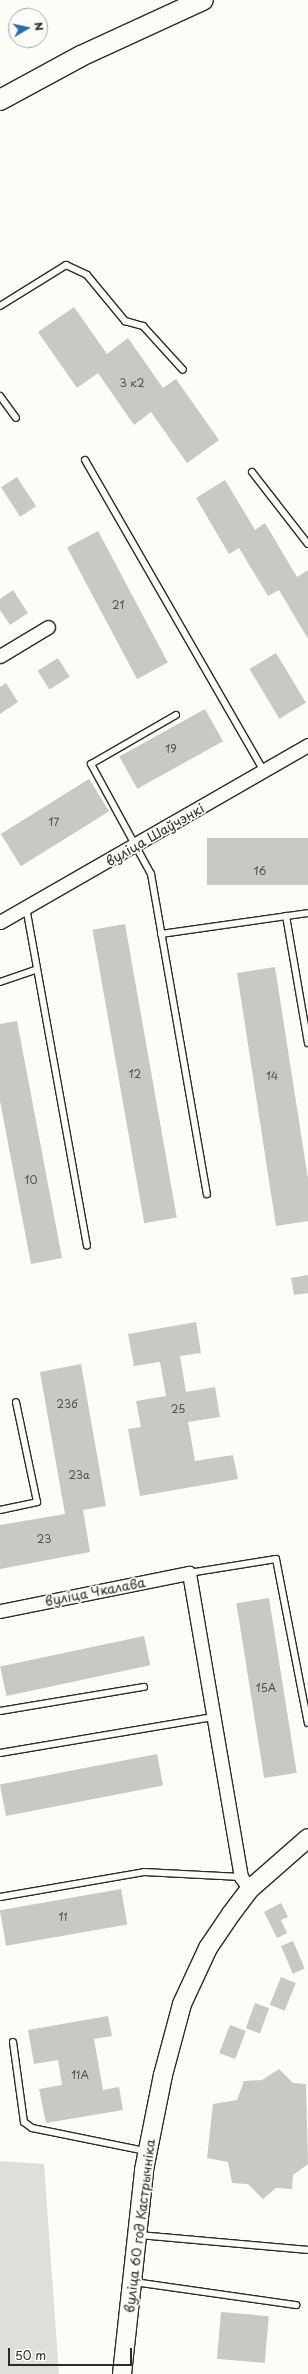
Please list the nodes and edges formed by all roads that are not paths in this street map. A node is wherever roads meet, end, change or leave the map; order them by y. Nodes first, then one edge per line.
1 (203, 0) edge
2 (0, 100) edge
3 (0, 306) edge
4 (183, 370) dead end
5 (0, 396) edge
6 (16, 418) dead end
7 (85, 460) dead end
8 (252, 472) dead end
9 (308, 544) edge
10 (48, 627) dead end
11 (0, 656) edge
12 (176, 715) dead end
13 (308, 745) edge
14 (264, 771) junction
15 (134, 847) junction
16 (26, 907) junction
17 (308, 913) edge
18 (286, 916) junction
19 (0, 922) edge
20 (161, 934) junction
21 (37, 969) junction
22 (0, 982) edge
23 (308, 1043) edge
24 (207, 1194) dead end
25 (87, 1246) dead end
26 (16, 1402) dead end
27 (0, 1510) edge
28 (189, 1573) junction
29 (0, 1611) edge
30 (144, 1687) dead end
31 (0, 1711) edge
32 (213, 1717) junction
33 (308, 1723) edge
34 (0, 1753) edge
35 (308, 1838) edge
36 (246, 1883) junction
37 (0, 1897) edge
38 (13, 2042) dead end
39 (148, 2152) junction
40 (138, 2235) junction
41 (308, 2250) edge
42 (132, 2282) junction
43 (296, 2305) dead end
44 (122, 2374) edge

1 - 2 main road
3 - 4 lane
5 - 6 lane
7 - 14 lane
8 - 9 lane
10 - 11 street
12 - 15 lane
13 - 14 street, вуліца Шаўчэнкі
14 - 15 street, вуліца Шаўчэнкі
15 - 16 street, вуліца Шаўчэнкі
15 - 20 lane
16 - 19 street, вуліца Шаўчэнкі
16 - 21 lane
17 - 18 lane
18 - 20 lane
18 - 23 lane
20 - 24 lane
21 - 22 lane
21 - 25 lane
26 - 27 lane
28 - 29 street, вуліца Чкалава
28 - 32 street
28 - 33 lane
30 - 31 lane
32 - 34 lane
32 - 36 street
35 - 36 street, вуліца 60 год Кастрычніка
36 - 37 lane
36 - 39 street, вуліца 60 год Кастрычніка
38 - 39 lane
39 - 40 street, вуліца 60 год Кастрычніка
40 - 41 lane
40 - 42 street, вуліца 60 год Кастрычніка
42 - 43 lane
42 - 44 street, вуліца 60 год Кастрычніка

